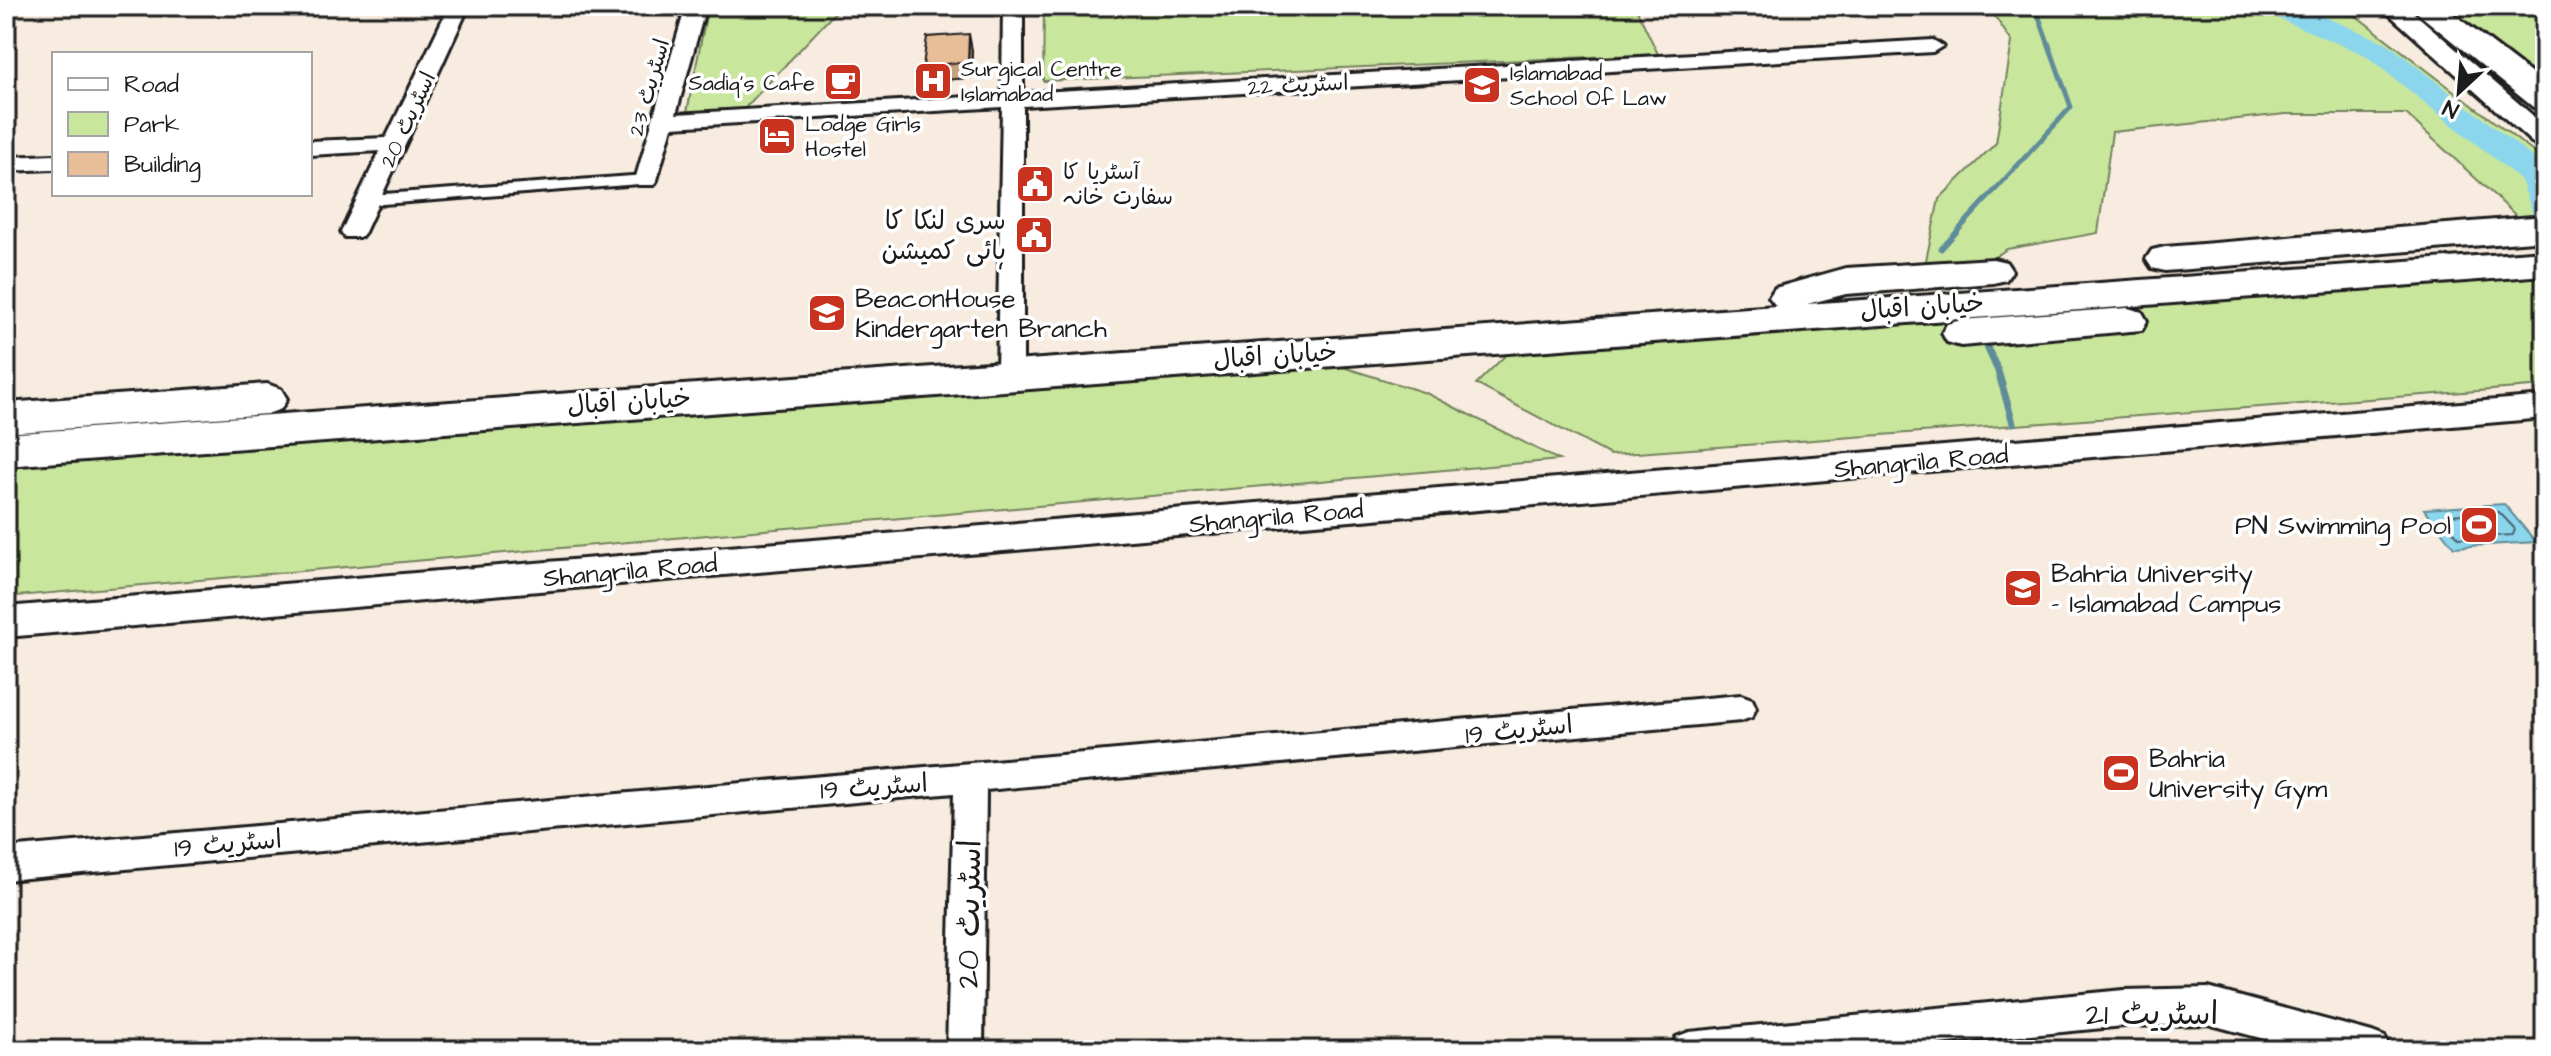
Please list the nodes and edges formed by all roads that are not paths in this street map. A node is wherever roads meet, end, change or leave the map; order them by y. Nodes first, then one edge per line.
1 (459, 6) edge
2 (696, 6) edge
3 (1013, 6) edge
4 (2392, 6) edge
5 (2424, 6) edge
6 (1933, 46) dead end
7 (2545, 100) edge
8 (1012, 101) junction
9 (663, 121) junction
10 (2545, 140) edge
11 (395, 144) junction
12 (312, 148) edge
13 (52, 162) edge
14 (6, 164) edge
15 (646, 180) joint
16 (370, 200) junction
17 (2545, 228) edge
18 (353, 232) dead end
19 (2545, 244) edge
20 (2545, 263) edge
21 (2545, 285) edge
22 (1774, 310) junction
23 (1009, 359) junction
24 (2545, 407) edge
25 (6, 418) edge
26 (6, 450) edge
27 (6, 622) edge
28 (1741, 708) dead end
29 (970, 778) junction
30 (6, 864) edge
31 (1849, 1042) edge
32 (965, 1050) edge
33 (1689, 1050) edge
34 (2372, 1050) edge

1 - 11 street, اسٹریٹ 20
2 - 9 street, اسٹریٹ 23
3 - 8 street
4 - 10 street
5 - 7 main road
6 - 8 street, اسٹریٹ 22
8 - 9 street, اسٹریٹ 22
8 - 23 street
9 - 15 street, اسٹریٹ 23
11 - 12 street
11 - 16 street, اسٹریٹ 20
13 - 14 street
15 - 16 street
16 - 18 street, اسٹریٹ 20
17 - 22 main road
19 - 22 main road, خیابان اقبال
20 - 22 main road, خیابان اقبال
21 - 22 main road
22 - 23 main road, خیابان اقبال
23 - 25 main road, خیابان اقبال
23 - 26 main road, خیابان اقبال
24 - 27 street, Shangrila Road
28 - 29 street, اسٹریٹ 19
29 - 30 street, اسٹریٹ 19
29 - 32 street, اسٹریٹ 20
31 - 33 street, اسٹریٹ 21
31 - 34 street, اسٹریٹ 21

